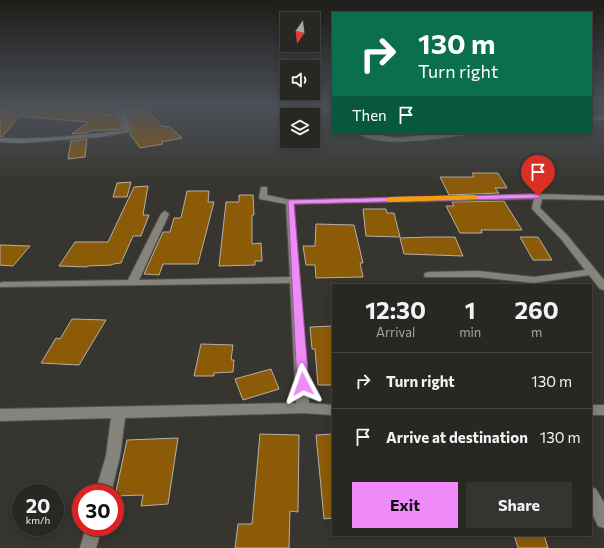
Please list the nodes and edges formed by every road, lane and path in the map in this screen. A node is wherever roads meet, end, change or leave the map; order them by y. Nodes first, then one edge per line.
1 (117, 133) edge
2 (365, 134) edge
3 (455, 134) edge
4 (0, 140) edge
5 (264, 189) dead end
6 (538, 196) junction
7 (604, 198) edge
8 (290, 202) junction
9 (165, 214) dead end
10 (591, 272) junction
11 (428, 275) dead end
12 (296, 280) junction
13 (533, 282) edge
14 (132, 283) junction
15 (1, 287) edge
16 (604, 287) edge
17 (303, 408) junction
18 (332, 410) edge
19 (592, 410) edge
20 (604, 410) edge
21 (119, 413) junction
22 (0, 415) edge
23 (105, 484) edge
24 (592, 496) edge
25 (604, 520) edge
26 (91, 536) edge
27 (88, 548) edge

1 - 4 street
2 - 3 street
5 - 8 street
6 - 7 street
6 - 8 street
6 - 10 street
8 - 12 street
9 - 14 street
10 - 13 street
10 - 16 street
11 - 13 street
12 - 14 street
12 - 17 street
14 - 15 street
17 - 18 street
17 - 21 street
19 - 20 street
21 - 22 street
21 - 23 street
24 - 25 street
26 - 27 street

